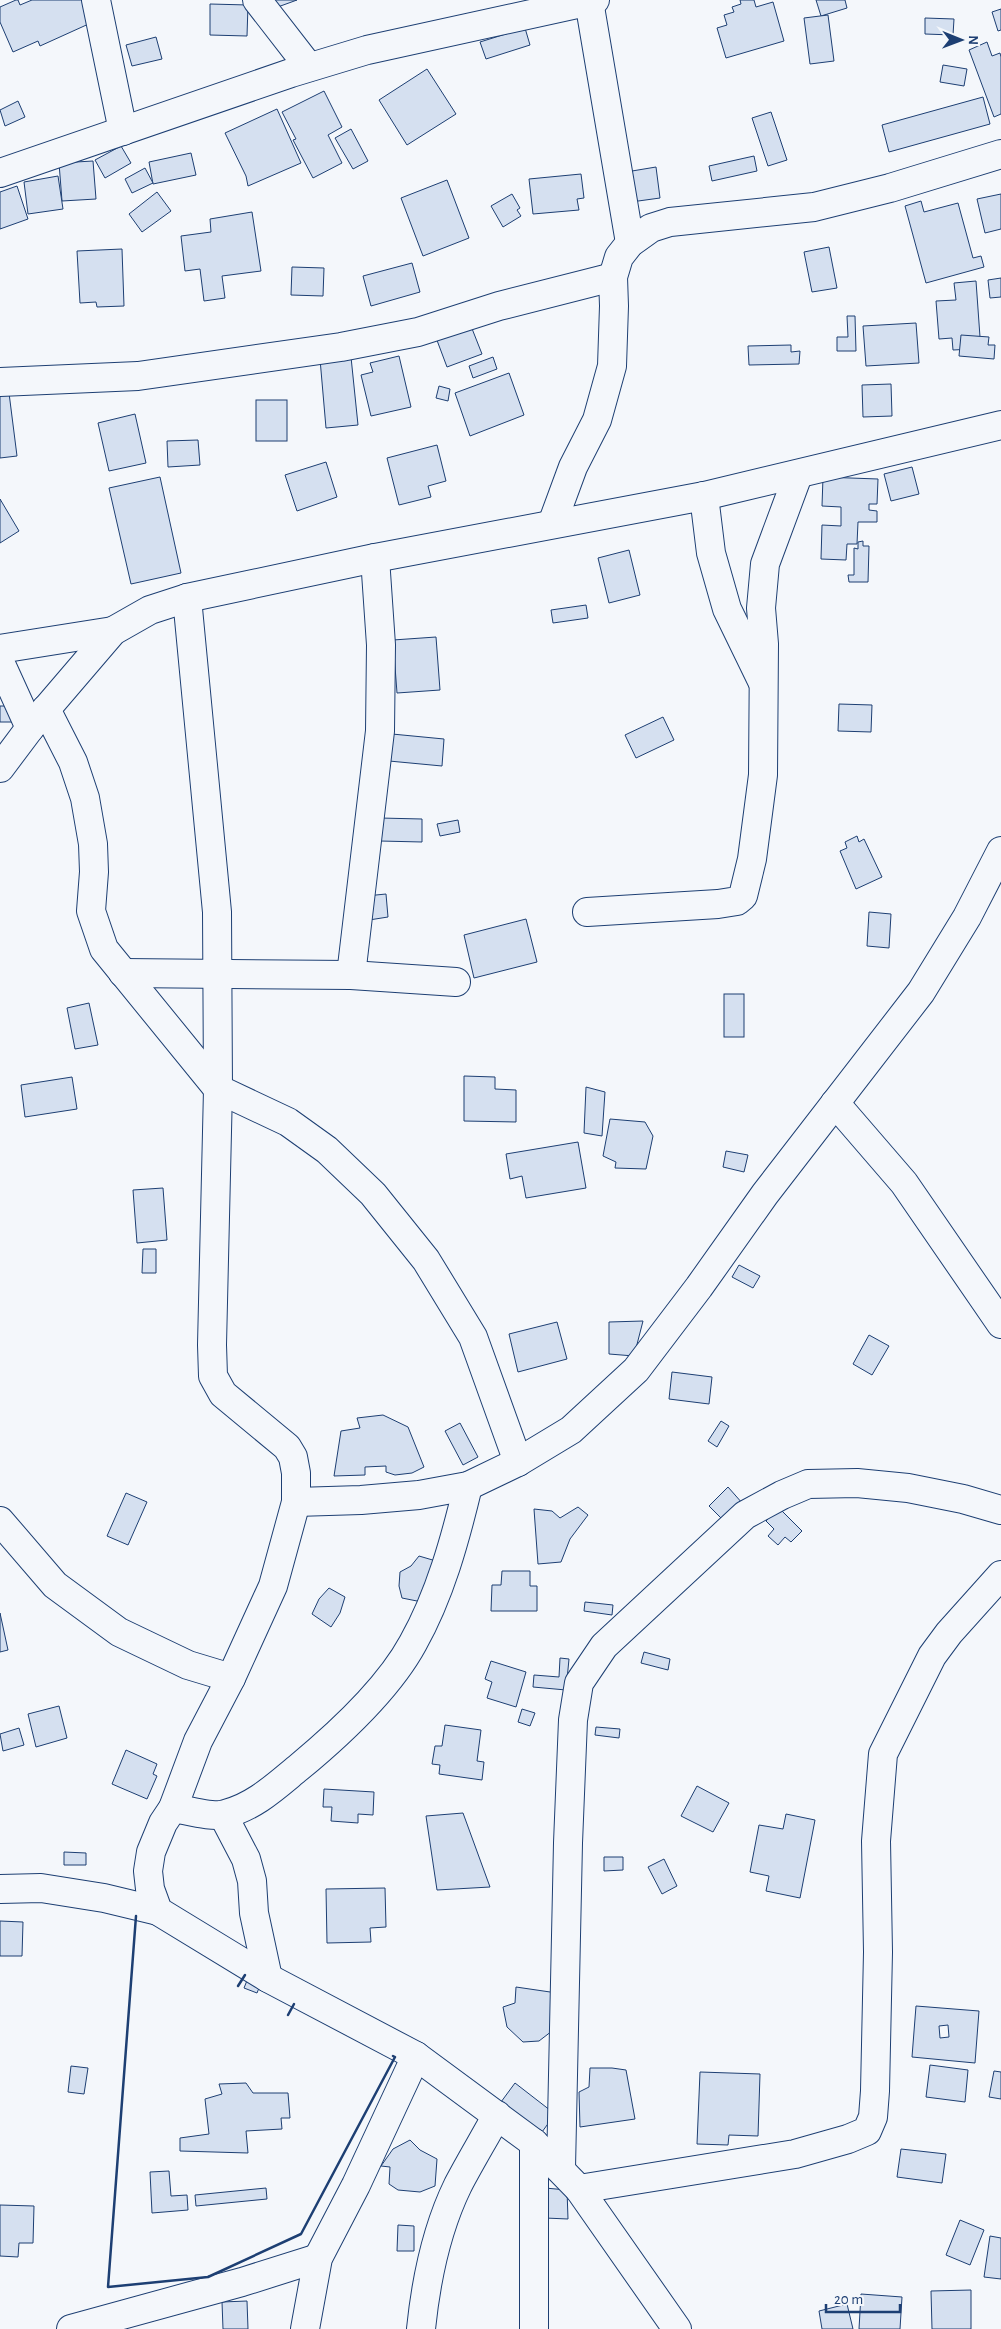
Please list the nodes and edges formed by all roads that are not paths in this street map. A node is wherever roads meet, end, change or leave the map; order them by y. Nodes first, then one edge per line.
1 (96, 0) edge
2 (257, 0) edge
3 (592, 1) edge
4 (309, 67) junction
5 (122, 131) junction
6 (1001, 154) edge
7 (3, 165) edge
8 (630, 243) junction
9 (613, 278) junction
10 (0, 382) edge
11 (1001, 426) edge
12 (798, 474) junction
13 (704, 496) junction
14 (552, 524) junction
15 (375, 558) junction
16 (188, 598) junction
17 (113, 632) junction
18 (0, 649) edge
19 (0, 662) edge
20 (763, 684) junction
21 (38, 718) junction
22 (0, 768) edge
23 (1001, 851) edge
24 (586, 912) dead end
25 (123, 973) junction
26 (218, 973) junction
27 (351, 975) junction
28 (456, 982) dead end
29 (218, 1089) junction
30 (835, 1103) junction
31 (1001, 1324) edge
32 (518, 1462) junction
33 (468, 1486) junction
34 (296, 1502) junction
35 (1001, 1510) edge
36 (0, 1521) edge
37 (1001, 1575) edge
38 (231, 1678) junction
39 (173, 1808) junction
40 (223, 1815) junction
41 (0, 1889) edge
42 (158, 1911) junction
43 (268, 1978) junction
44 (416, 2056) junction
45 (497, 2115) junction
46 (534, 2143) junction
47 (561, 2168) junction
48 (579, 2189) junction
49 (318, 2258) junction
50 (71, 2329) edge
51 (305, 2329) edge
52 (421, 2329) edge
53 (534, 2329) edge
54 (677, 2329) edge

1 - 5 street
2 - 4 street
3 - 4 street
3 - 8 street
4 - 5 street
5 - 7 street
6 - 8 street
8 - 9 street
9 - 10 street
9 - 14 street
11 - 12 street
12 - 13 street
12 - 20 street
13 - 14 street
13 - 20 street
14 - 15 street
15 - 16 street
15 - 27 street
16 - 17 street
16 - 26 street
17 - 18 street
17 - 21 street
19 - 21 street
20 - 24 street
21 - 22 street
21 - 25 street
23 - 30 street
25 - 26 street
25 - 29 street
26 - 27 street
26 - 29 street
27 - 28 street
29 - 32 street
29 - 34 street
30 - 31 street
30 - 32 street
32 - 33 street
33 - 34 street
33 - 40 street
34 - 38 street
35 - 47 street
36 - 38 street
37 - 48 street
38 - 39 street
39 - 40 street
39 - 42 street
40 - 43 street
41 - 42 street
42 - 43 street
43 - 44 street
44 - 45 street
44 - 49 street
45 - 46 street
45 - 52 street
46 - 47 street
46 - 53 street
47 - 48 street
48 - 54 street
49 - 50 street
49 - 51 street

